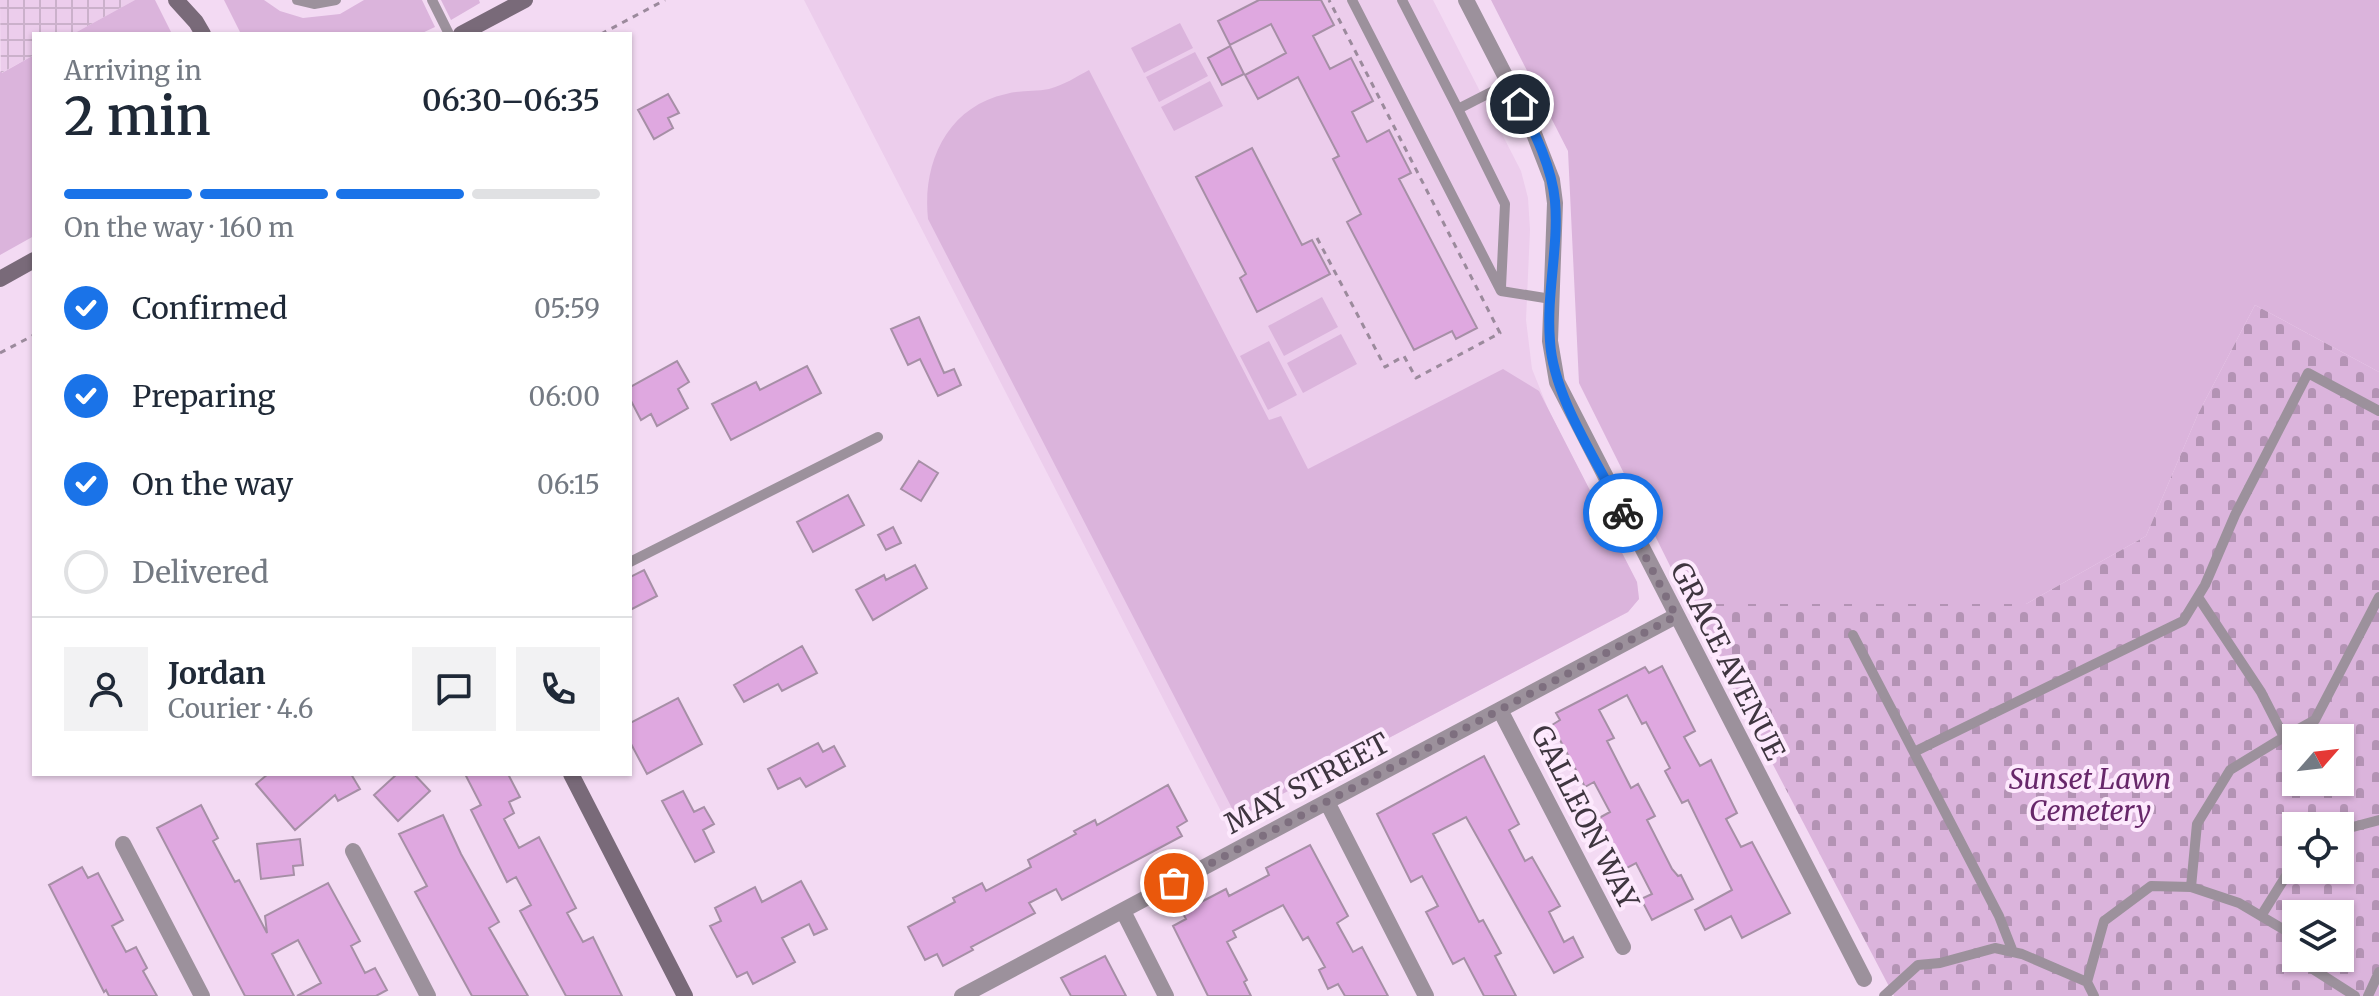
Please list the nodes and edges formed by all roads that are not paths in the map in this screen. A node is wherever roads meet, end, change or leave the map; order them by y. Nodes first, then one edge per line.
1 (176, 0) edge
2 (297, 0) edge
3 (336, 0) edge
4 (432, 0) edge
5 (525, 0) edge
6 (1352, 0) edge
7 (1402, 0) edge
8 (1466, 0) edge
9 (202, 32) edge
10 (448, 32) edge
11 (465, 32) edge
12 (1509, 83) junction
13 (1458, 109) junction
14 (32, 261) edge
15 (0, 279) edge
16 (1501, 291) junction
17 (1551, 299) junction
18 (2379, 411) edge
19 (878, 437) dead end
20 (632, 561) edge
21 (2198, 597) junction
22 (2379, 597) edge
23 (1676, 616) junction
24 (1853, 635) dead end
25 (1500, 710) junction
26 (2308, 724) edge
27 (2282, 733) edge
28 (2282, 738) edge
29 (1914, 752) junction
30 (572, 776) edge
31 (1327, 802) junction
32 (2379, 820) edge
33 (2354, 827) edge
34 (123, 844) dead end
35 (353, 851) dead end
36 (2282, 882) edge
37 (2191, 887) junction
38 (1123, 911) junction
39 (2261, 916) junction
40 (2282, 928) edge
41 (1623, 947) dead end
42 (2013, 952) junction
43 (2318, 972) edge
44 (2379, 972) edge
45 (1864, 979) dead end
46 (2087, 982) junction
47 (202, 996) edge
48 (428, 996) edge
49 (685, 996) edge
50 (962, 996) edge
51 (1166, 996) edge
52 (1426, 996) edge
53 (1884, 996) edge
54 (2094, 996) edge
55 (2355, 996) edge
56 (2368, 996) edge

1 - 9 main road
2 - 3 lane
4 - 10 lane
5 - 11 main road
6 - 16 lane
7 - 13 lane
8 - 12 street, GRACE AVENUE
12 - 13 lane
12 - 17 street, GRACE AVENUE
13 - 16 lane
14 - 15 main road
16 - 17 lane
17 - 23 street, GRACE AVENUE
18 - 21 lane
19 - 20 lane
21 - 27 lane
21 - 29 lane
22 - 26 lane
23 - 25 street, MAY STREET
23 - 45 street, GRACE AVENUE
24 - 29 lane
25 - 31 street, MAY STREET
25 - 41 street, GALLEON WAY
28 - 37 lane
29 - 42 lane
30 - 49 main road
31 - 38 street, MAY STREET
31 - 52 street
32 - 33 lane
34 - 47 street
35 - 48 street
36 - 39 lane
37 - 39 lane
37 - 46 lane
38 - 50 street, MAY STREET
38 - 51 street
39 - 40 lane
42 - 46 lane
42 - 53 lane
43 - 55 lane
44 - 56 lane
46 - 54 lane

